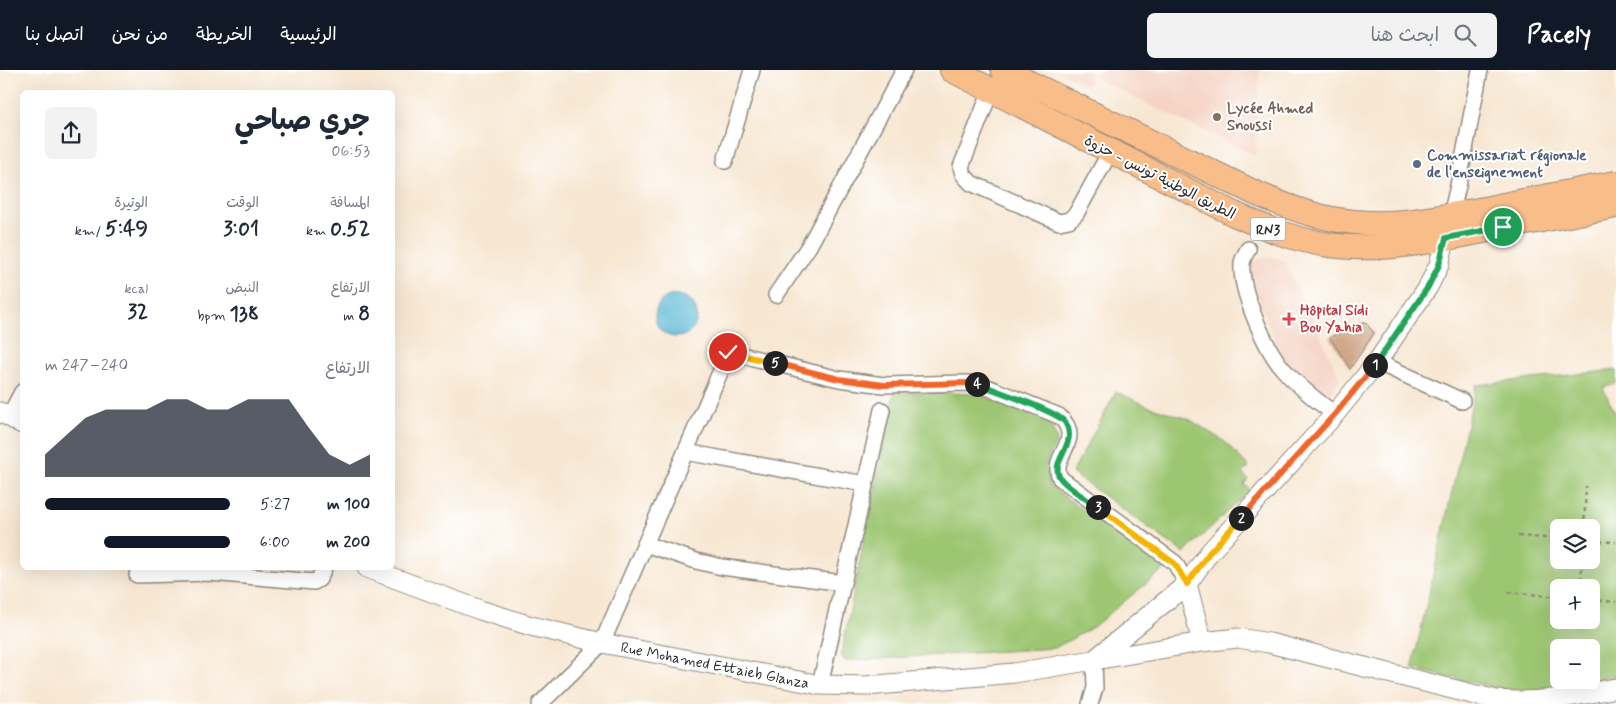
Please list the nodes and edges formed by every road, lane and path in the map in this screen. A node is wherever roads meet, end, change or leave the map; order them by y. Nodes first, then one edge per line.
1 (752, 70) edge
2 (904, 70) edge
3 (952, 70) edge
4 (1003, 70) edge
5 (1480, 70) edge
6 (991, 90) junction
7 (1110, 152) junction
8 (725, 161) dead end
9 (1616, 182) edge
10 (1616, 206) edge
11 (1449, 227) junction
12 (1248, 249) dead end
13 (776, 295) dead end
14 (1377, 362) junction
15 (20, 396) edge
16 (1462, 401) dead end
17 (882, 410) dead end
18 (1335, 414) junction
19 (10, 418) edge
20 (685, 452) junction
21 (865, 484) junction
22 (1586, 486) dead end
23 (1584, 519) edge
24 (1518, 536) dead end
25 (1550, 538) edge
26 (1600, 541) edge
27 (1616, 542) edge
28 (645, 544) junction
29 (323, 570) edge
30 (372, 570) edge
31 (137, 574) dead end
32 (843, 583) junction
33 (1187, 584) junction
34 (1508, 592) dead end
35 (1550, 596) edge
36 (1600, 601) edge
37 (1616, 602) edge
38 (1202, 642) junction
39 (602, 643) junction
40 (1094, 660) junction
41 (820, 685) junction
42 (1616, 688) edge
43 (1496, 702) edge
44 (540, 704) edge
45 (1090, 704) edge

1 - 8 street
2 - 13 street
3 - 6 main road, الطريق الوطنية تونس - حزوة / RN3
4 - 11 main road, الطريق الوطنية تونس - حزوة / RN3
5 - 11 street
6 - 7 main road, الطريق الوطنية تونس - حزوة / RN3
6 - 7 street
7 - 11 main road, الطريق الوطنية تونس - حزوة / RN3
9 - 11 main road, الطريق الوطنية تونس - حزوة / RN3
10 - 11 main road, الطريق الوطنية تونس - حزوة / RN3
11 - 14 street
12 - 18 street
14 - 16 street
14 - 18 street
15 - 19 street
17 - 21 street
18 - 33 street
20 - 21 street
20 - 28 street
20 - 33 street
21 - 32 street
22 - 23 path
24 - 25 path
26 - 27 path
28 - 32 street
28 - 39 street
29 - 31 street
30 - 39 street, Rue Mohamed Ettaieb Glanza
32 - 41 street
33 - 38 street
33 - 40 street
34 - 35 path
36 - 37 path
38 - 40 street, Rue Mohamed Ettaieb Glanza
38 - 43 street, Rue Mohamed Ettaieb Glanza
39 - 41 street, Rue Mohamed Ettaieb Glanza
39 - 44 street
40 - 41 street, Rue Mohamed Ettaieb Glanza
40 - 45 street
42 - 43 street, Rue Mohamed Ettaieb Glanza

